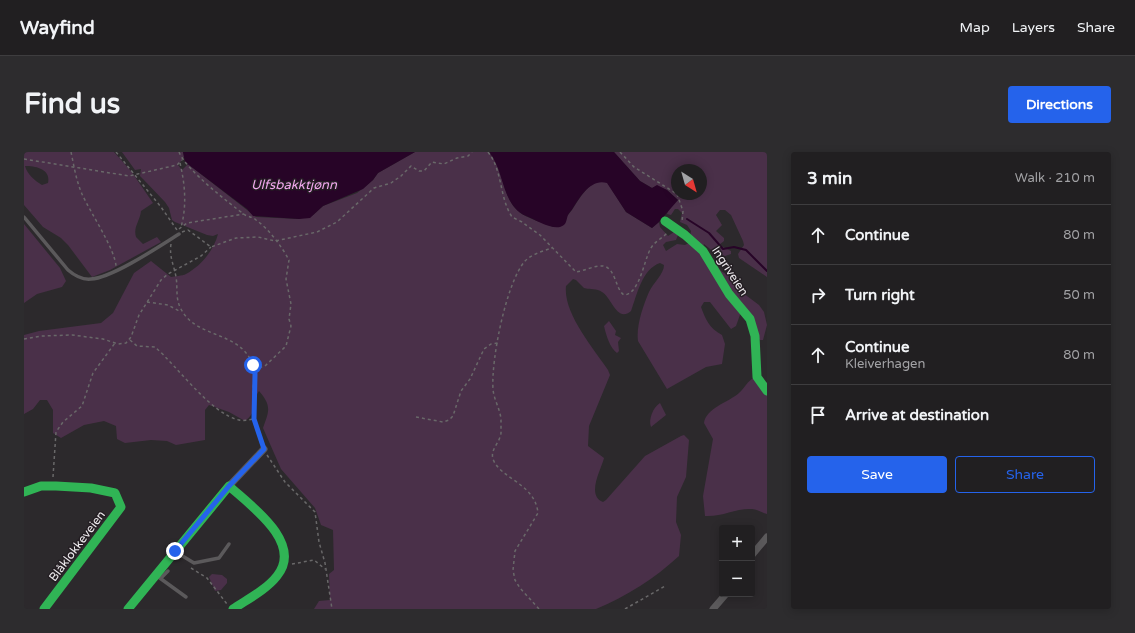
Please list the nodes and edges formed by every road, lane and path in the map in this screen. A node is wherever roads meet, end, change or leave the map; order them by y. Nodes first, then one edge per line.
1 (71, 152) edge
2 (116, 152) edge
3 (179, 152) edge
4 (472, 152) edge
5 (488, 152) edge
6 (620, 152) edge
7 (24, 159) edge
8 (183, 160) junction
9 (180, 163) junction
10 (74, 168) junction
11 (136, 176) junction
12 (671, 190) edge
13 (680, 200) edge
14 (244, 214) junction
15 (24, 217) edge
16 (672, 225) junction
17 (181, 227) junction
18 (178, 232) junction
19 (172, 238) junction
20 (275, 241) junction
21 (211, 247) junction
22 (552, 248) junction
23 (116, 270) junction
24 (174, 271) junction
25 (147, 302) junction
26 (183, 313) junction
27 (24, 339) edge
28 (130, 340) junction
29 (498, 343) junction
30 (115, 344) junction
31 (254, 370) junction
32 (767, 391) edge
33 (416, 417) dead end
34 (254, 419) junction
35 (264, 449) junction
36 (53, 485) junction
37 (229, 486) junction
38 (24, 492) edge
39 (767, 537) edge
40 (229, 544) dead end
41 (175, 551) junction
42 (755, 551) edge
43 (187, 565) dead end
44 (284, 565) junction
45 (326, 569) junction
46 (168, 571) dead end
47 (159, 576) junction
48 (665, 586) dead end
49 (186, 597) dead end
50 (723, 597) edge
51 (230, 607) edge
52 (331, 608) edge
53 (44, 609) edge
54 (128, 609) edge
55 (539, 609) edge
56 (625, 609) edge
57 (713, 609) edge

1 - 10 path
2 - 11 path
3 - 8 path
4 - 20 path
5 - 22 path
6 - 12 path
7 - 10 path
8 - 9 path
8 - 14 path
9 - 11 path
9 - 17 path
10 - 11 path
10 - 23 path
11 - 18 path
13 - 16 path
14 - 17 path
14 - 20 path
15 - 23 lane
16 - 22 path
16 - 32 street, Ingriveien
17 - 18 path
18 - 19 lane
18 - 21 path
19 - 23 lane
19 - 24 path
20 - 21 path
20 - 31 path
21 - 24 path
22 - 29 path
24 - 25 path
24 - 26 path
25 - 26 path
25 - 28 path
26 - 31 path
27 - 30 path
28 - 30 path
28 - 34 path
29 - 33 path
29 - 55 path
30 - 36 path
31 - 34 path
34 - 35 path
35 - 37 street
35 - 45 path
36 - 38 street, Blåklokkeveien
36 - 53 street, Blåklokkeveien
37 - 41 street
37 - 44 street
39 - 42 street
40 - 41 lane
41 - 47 street
43 - 51 path
44 - 45 path
44 - 51 street
45 - 52 path
46 - 47 lane
47 - 49 lane
47 - 54 street
48 - 56 path
50 - 57 street

